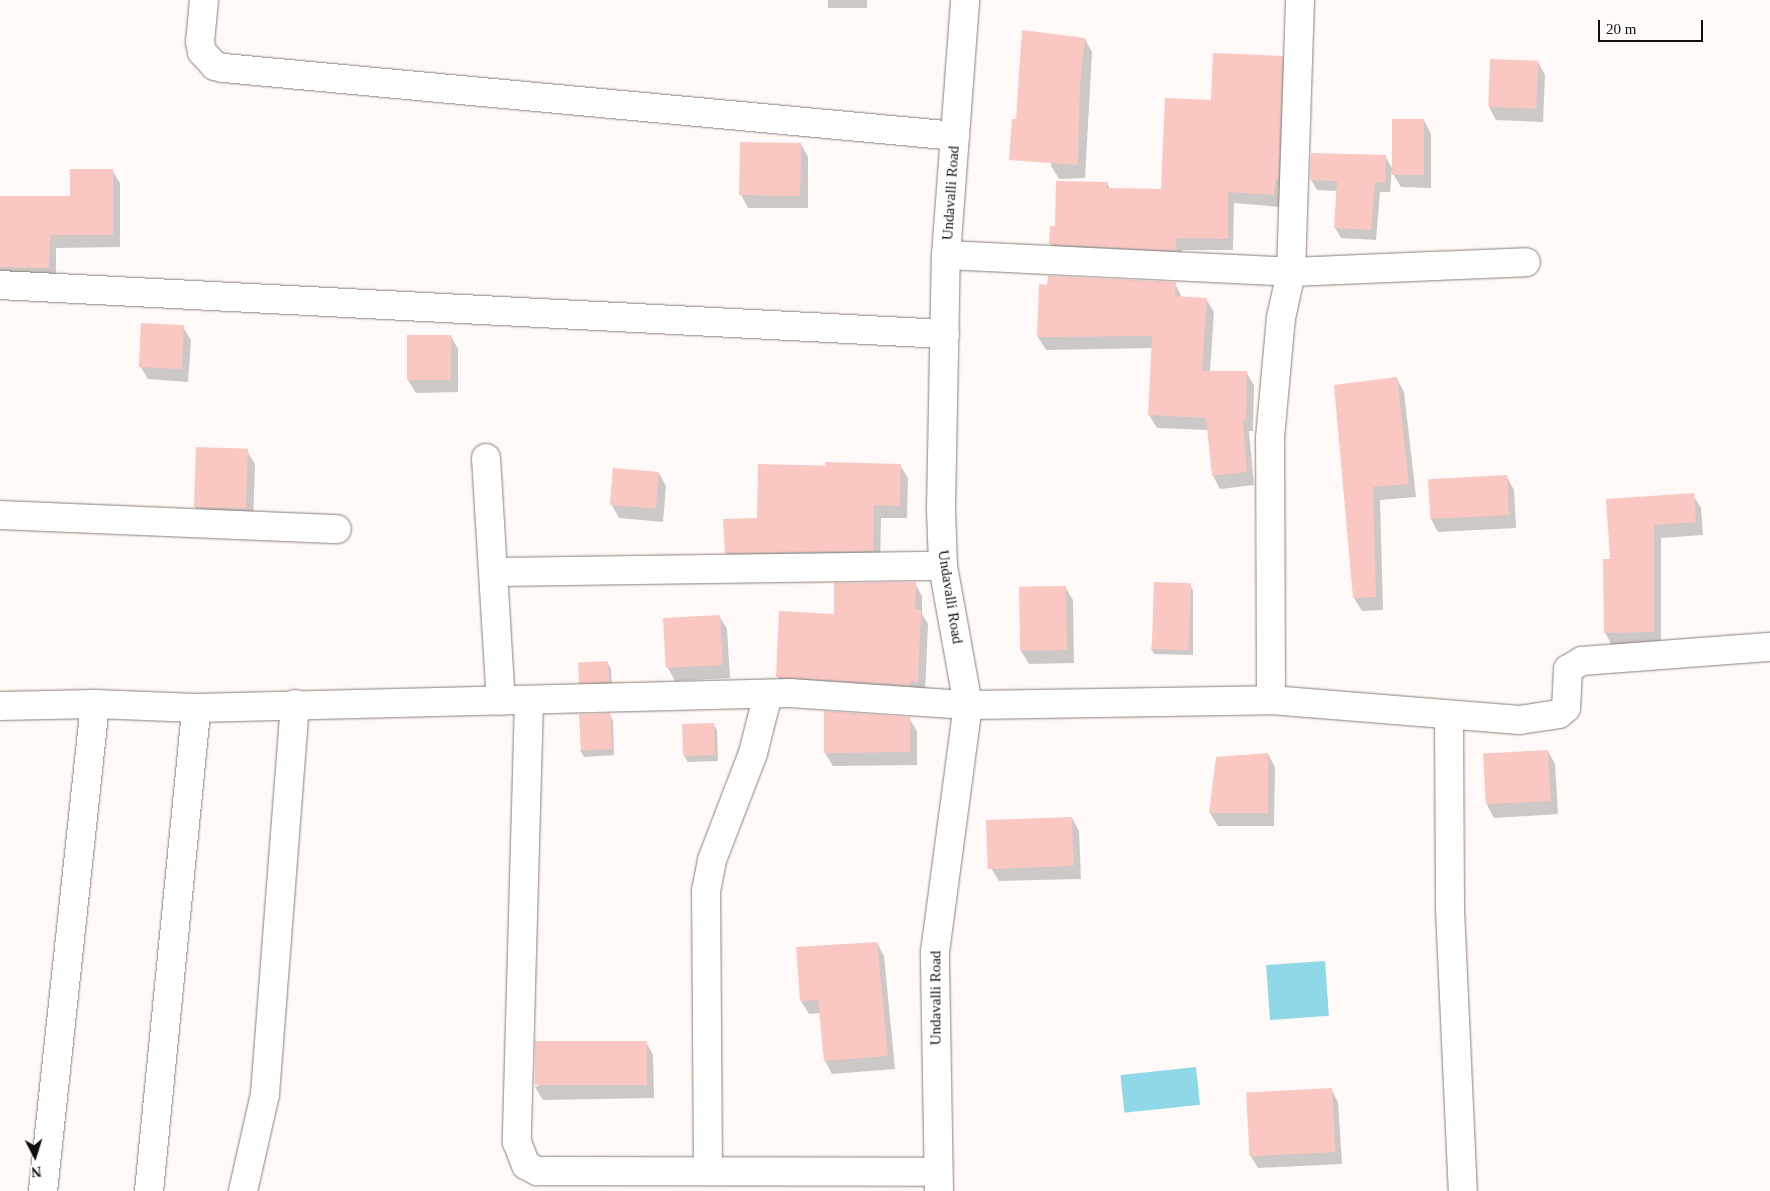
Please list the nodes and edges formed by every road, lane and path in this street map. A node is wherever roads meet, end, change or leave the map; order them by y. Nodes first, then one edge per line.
1 (204, 0) edge
2 (965, 0) edge
3 (1300, 0) edge
4 (955, 136) junction
5 (946, 254) junction
6 (1526, 262) dead end
7 (1291, 272) junction
8 (0, 285) edge
9 (945, 334) junction
10 (486, 458) dead end
11 (0, 516) edge
12 (337, 529) dead end
13 (943, 566) junction
14 (494, 572) junction
15 (1770, 647) edge
16 (768, 694) junction
17 (529, 700) junction
18 (1271, 700) junction
19 (501, 701) junction
20 (95, 704) junction
21 (295, 704) junction
22 (968, 705) junction
23 (0, 706) edge
24 (196, 708) junction
25 (1449, 715) junction
26 (708, 1172) junction
27 (938, 1181) edge
28 (43, 1191) edge
29 (149, 1191) edge
30 (243, 1191) edge
31 (1463, 1191) edge

1 - 4 street
2 - 4 street, Undavalli Road
3 - 7 street
4 - 5 street, Undavalli Road
5 - 7 street
5 - 9 street, Undavalli Road
6 - 7 street
7 - 18 street
8 - 9 street
9 - 13 street, Undavalli Road
10 - 14 street
11 - 12 street
13 - 14 street
13 - 22 street, Undavalli Road
14 - 19 street
15 - 25 street
16 - 17 street
16 - 22 street
16 - 26 street
17 - 19 street
17 - 26 street
18 - 22 street
18 - 25 street
19 - 21 street
20 - 23 street
20 - 24 street
20 - 28 street
21 - 24 street
21 - 30 street
22 - 27 street, Undavalli Road
24 - 29 street
25 - 31 street
26 - 27 street

